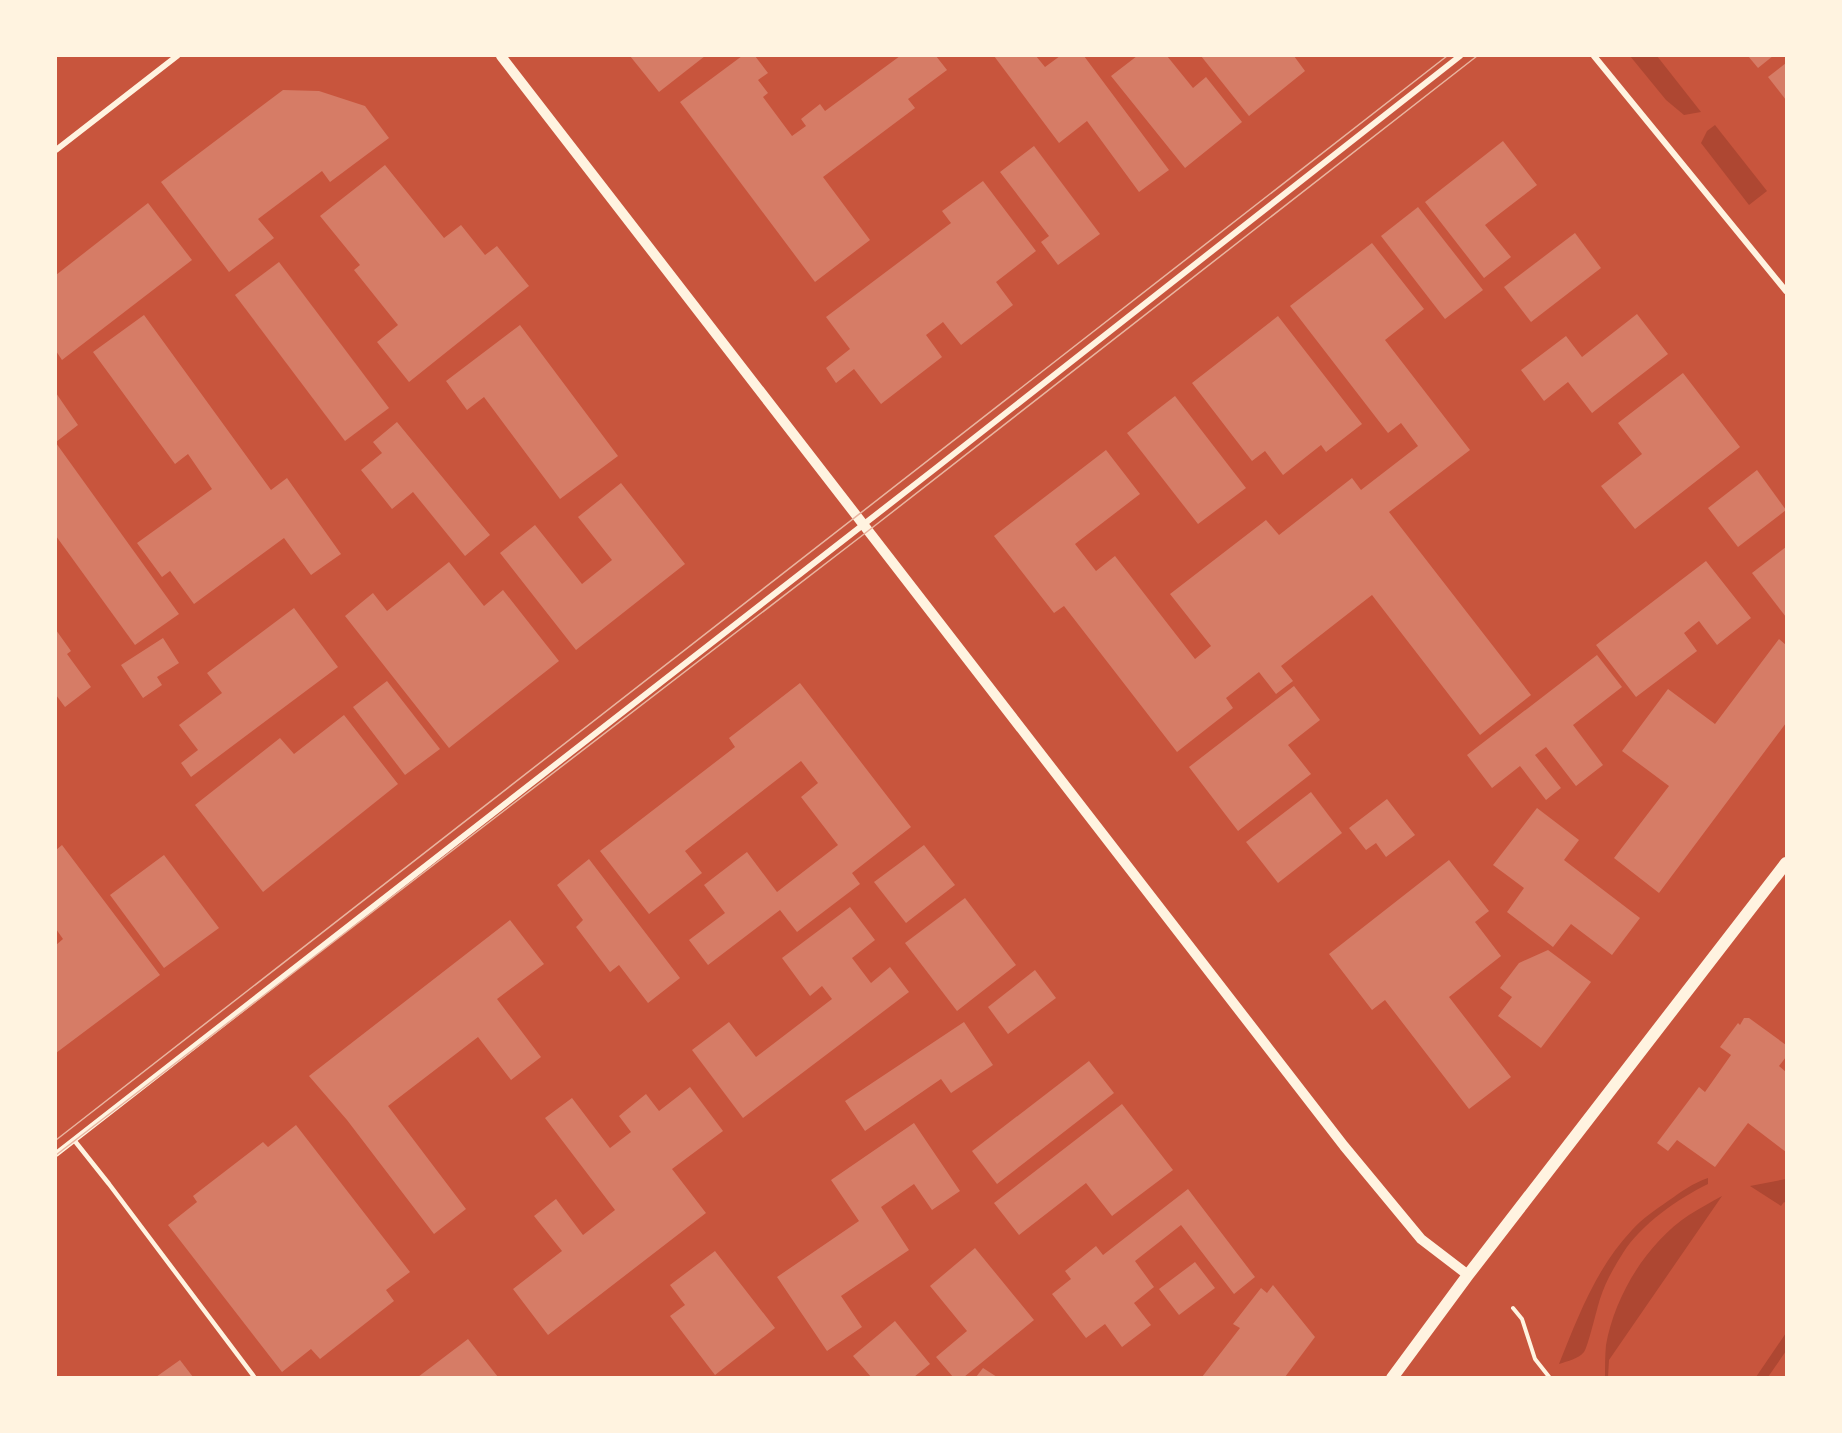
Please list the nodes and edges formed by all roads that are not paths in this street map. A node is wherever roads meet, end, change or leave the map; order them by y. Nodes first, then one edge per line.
1 (177, 56) edge
2 (501, 56) edge
3 (1460, 56) edge
4 (1594, 56) edge
5 (56, 150) edge
6 (1786, 291) edge
7 (863, 524) junction
8 (1786, 863) edge
9 (74, 1140) junction
10 (56, 1154) edge
11 (1468, 1275) junction
12 (255, 1377) edge
13 (1392, 1377) edge

1 - 5 street
2 - 7 street
3 - 7 street
4 - 6 street
7 - 9 street
7 - 11 street
8 - 11 main road
9 - 10 street
9 - 12 lane
11 - 13 main road

